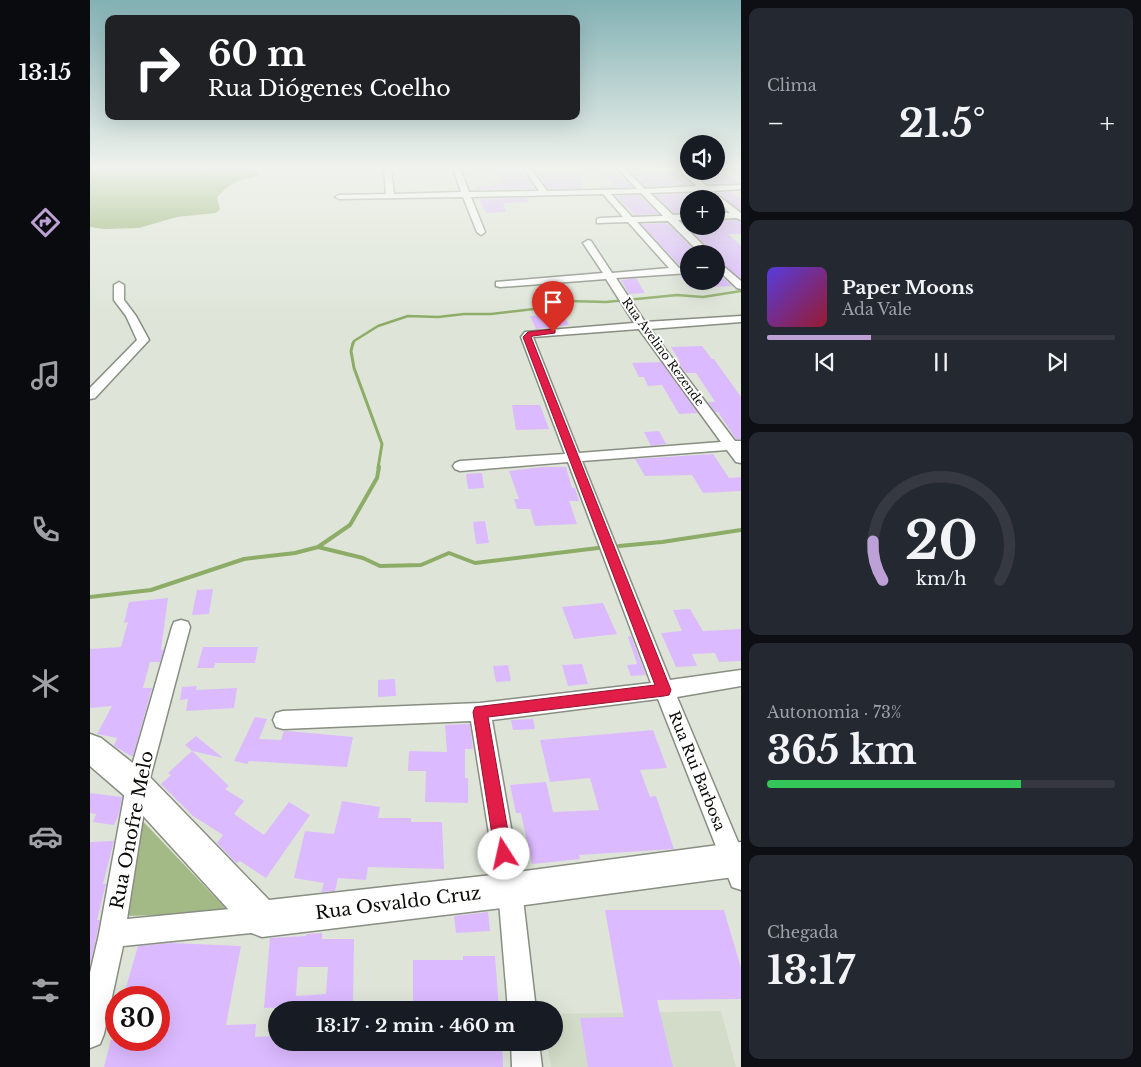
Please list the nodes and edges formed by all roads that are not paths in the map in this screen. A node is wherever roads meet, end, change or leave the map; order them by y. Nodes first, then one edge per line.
1 (475, 218) edge
2 (670, 218) junction
3 (674, 218) edge
4 (630, 220) junction
5 (600, 221) dead end
6 (481, 232) dead end
7 (588, 243) dead end
8 (698, 245) edge
9 (725, 270) edge
10 (677, 271) junction
11 (680, 271) edge
12 (610, 276) junction
13 (500, 284) dead end
14 (119, 286) dead end
15 (741, 286) edge
16 (741, 319) edge
17 (642, 326) junction
18 (90, 395) edge
19 (736, 446) edge
20 (574, 456) junction
21 (741, 458) edge
22 (460, 466) dead end
23 (182, 627) dead end
24 (741, 678) edge
25 (664, 690) junction
26 (480, 712) junction
27 (283, 720) dead end
28 (91, 750) edge
29 (137, 786) junction
30 (738, 865) edge
31 (510, 890) junction
32 (262, 919) junction
33 (112, 934) junction
34 (521, 1001) edge
35 (90, 1034) edge
36 (526, 1051) edge
37 (527, 1067) edge

1 - 6 street
2 - 3 street
2 - 4 street
2 - 8 street
4 - 5 street
4 - 10 street
7 - 12 street, Rua Avelino Rezende
9 - 15 street
10 - 11 street
10 - 12 street
12 - 13 street
12 - 17 street, Rua Avelino Rezende
14 - 18 street
16 - 17 street
17 - 19 street, Rua Avelino Rezende
17 - 20 street, Rua Rui Barbosa
19 - 20 street
19 - 21 street, Rua Avelino Rezende
20 - 22 street
20 - 25 street, Rua Rui Barbosa
23 - 29 street, Rua Onofre Melo
24 - 25 street
25 - 26 street
25 - 30 street, Rua Rui Barbosa
26 - 27 street
26 - 31 street
28 - 29 main road
29 - 32 main road
29 - 33 street, Rua Onofre Melo
30 - 31 main road, Rua Osvaldo Cruz
31 - 32 main road, Rua Osvaldo Cruz
31 - 34 street
32 - 33 street, Rua Osvaldo Cruz
33 - 35 street, Rua Onofre Melo
36 - 37 street

